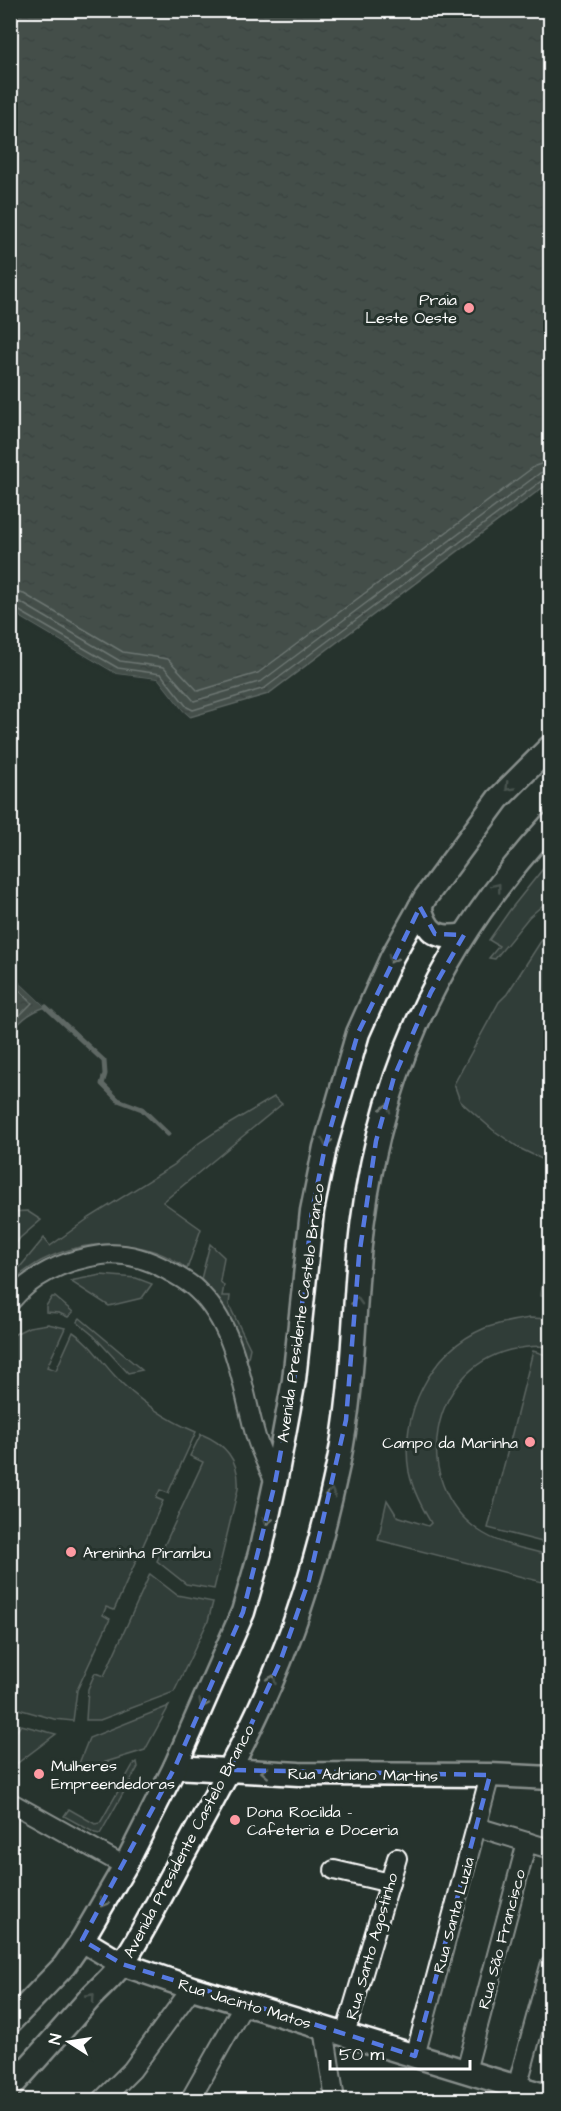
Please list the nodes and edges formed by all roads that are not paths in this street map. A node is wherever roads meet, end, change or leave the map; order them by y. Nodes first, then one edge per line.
1 (550, 747) edge
2 (550, 825) edge
3 (420, 907) junction
4 (464, 935) junction
5 (10, 1302) edge
6 (275, 1484) junction
7 (175, 1767) junction
8 (230, 1770) junction
9 (490, 1775) junction
10 (550, 1778) edge
11 (10, 1802) edge
12 (477, 1827) junction
13 (527, 1842) junction
14 (550, 1849) edge
15 (397, 1858) dead end
16 (125, 1866) junction
17 (333, 1870) dead end
18 (390, 1883) junction
19 (82, 1940) junction
20 (122, 1964) junction
21 (550, 1966) edge
22 (192, 1988) junction
23 (244, 2004) junction
24 (10, 2022) edge
25 (335, 2031) junction
26 (414, 2056) junction
27 (466, 2071) junction
28 (517, 2087) junction
29 (10, 2088) edge
30 (550, 2097) edge
31 (102, 2100) edge
32 (190, 2100) edge
33 (334, 2100) edge

1 -> 3 main road, Avenida Presidente Castelo Branco
4 -> 2 main road, Avenida Presidente Castelo Branco
3 - 4 main road
3 -> 6 main road, Avenida Presidente Castelo Branco
8 -> 4 main road, Avenida Presidente Castelo Branco
5 - 6 street
6 -> 7 main road, Avenida Presidente Castelo Branco
7 - 8 main road, Rua Adriano Martins
7 - 16 main road, Avenida Presidente Castelo Branco
9 -> 8 main road, Rua Adriano Martins
8 - 20 main road, Avenida Presidente Castelo Branco
9 - 10 main road, Rua Adriano Martins
9 - 12 street, Rua Santa Luzia
11 - 16 street
12 - 13 street
12 - 26 street, Rua Santa Luzia
13 - 14 street
13 - 27 street, Rua São Francisco
15 - 18 street, Rua Santo Agostinho
16 -> 19 main road, Avenida Presidente Castelo Branco
17 - 18 street
18 - 25 street, Rua Santo Agostinho
19 - 20 main road, Rua Jacinto Matos
19 - 24 main road, Avenida Presidente Castelo Branco
20 - 22 main road, Rua Jacinto Matos
29 -> 20 main road, Avenida Presidente Castelo Branco
21 - 28 street
22 - 23 main road, Rua Jacinto Matos
22 - 31 street
23 - 25 main road, Rua Jacinto Matos
23 - 32 street
25 - 26 main road, Rua Jacinto Matos
25 - 33 street
26 - 27 main road, Rua Jacinto Matos
27 - 28 main road, Rua Jacinto Matos
28 - 30 main road, Rua Jacinto Matos

